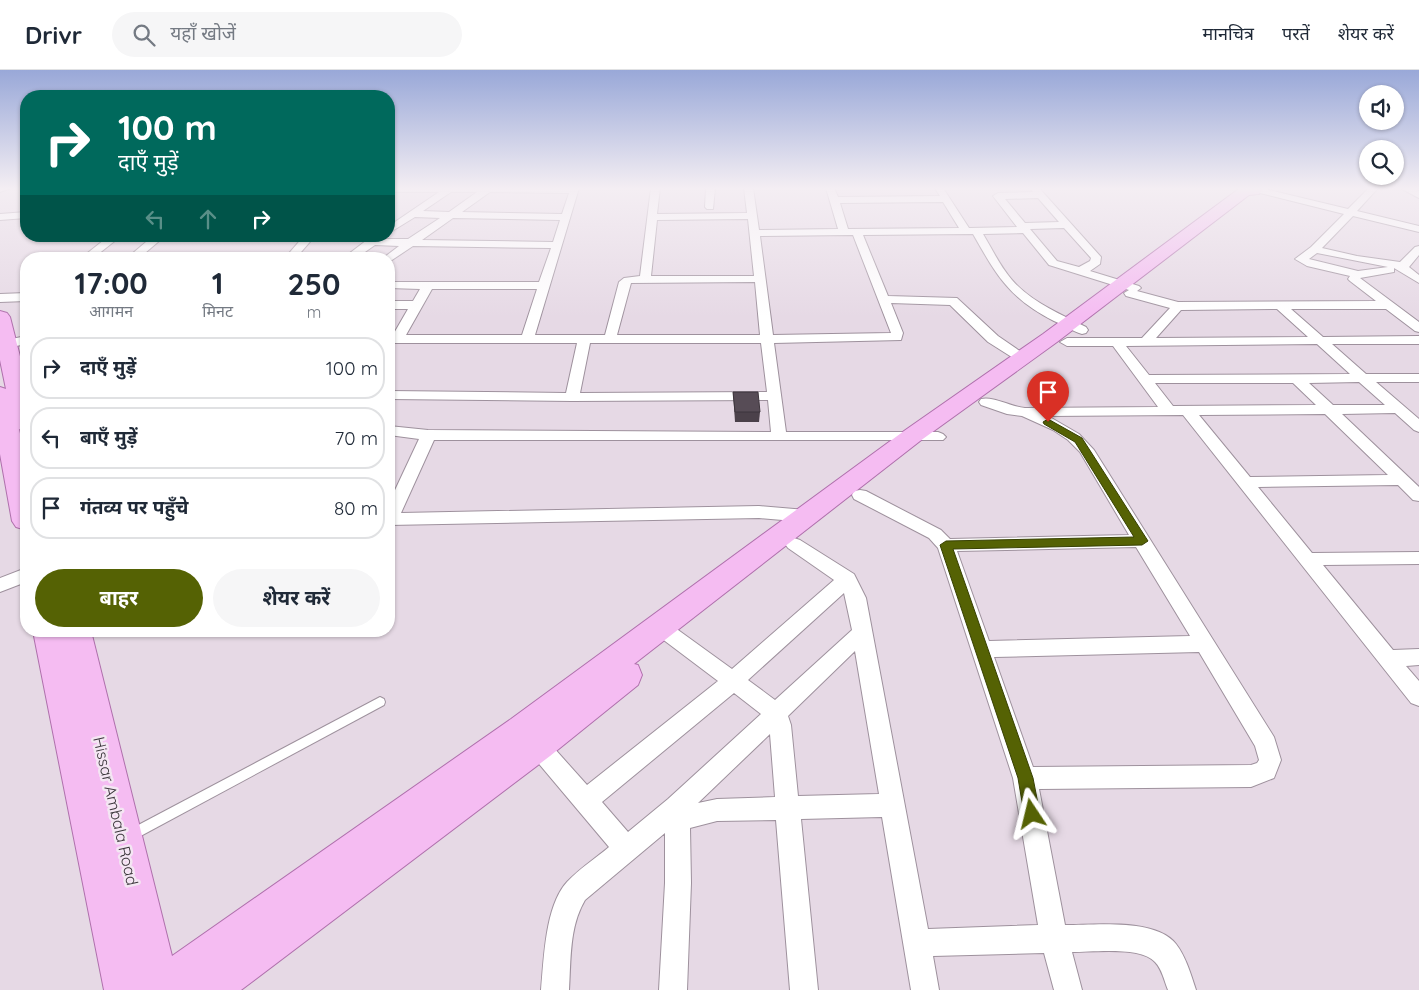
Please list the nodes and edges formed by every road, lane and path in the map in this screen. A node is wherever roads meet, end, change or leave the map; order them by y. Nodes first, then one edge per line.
1 (428, 231) edge
2 (562, 231) edge
3 (650, 231) edge
4 (918, 231) edge
5 (972, 231) edge
6 (1025, 231) edge
7 (1071, 231) edge
8 (1209, 231) edge
9 (1333, 231) edge
10 (844, 232) joint
11 (857, 232) junction
12 (754, 233) joint
13 (395, 241) edge
14 (108, 242) edge
15 (152, 242) edge
16 (305, 242) edge
17 (372, 242) edge
18 (410, 243) junction
19 (557, 245) junction
20 (1315, 249) junction
21 (1419, 249) edge
22 (94, 252) edge
23 (140, 252) edge
24 (295, 252) edge
25 (357, 252) edge
26 (395, 253) edge
27 (1404, 268) junction
28 (1080, 272) junction
29 (1357, 275) junction
30 (645, 279) junction
31 (760, 279) junction
32 (1419, 280) edge
33 (395, 285) edge
34 (428, 285) junction
35 (544, 286) junction
36 (1129, 288) junction
37 (20, 297) edge
38 (0, 298) edge
39 (884, 299) junction
40 (395, 305) edge
41 (417, 305) junction
42 (1279, 305) junction
43 (1387, 305) junction
44 (1178, 306) junction
45 (0, 317) edge
46 (1419, 328) edge
47 (1072, 332) junction
48 (395, 336) edge
49 (395, 339) edge
50 (527, 339) junction
51 (584, 339) junction
52 (610, 339) junction
53 (768, 339) junction
54 (1318, 340) junction
55 (1419, 340) edge
56 (1146, 341) junction
57 (17, 342) edge
58 (1117, 342) junction
59 (1023, 358) junction
60 (20, 369) edge
61 (1296, 378) junction
62 (1363, 378) junction
63 (1419, 378) edge
64 (1146, 379) junction
65 (395, 394) edge
66 (0, 396) edge
67 (775, 396) junction
68 (572, 397) junction
69 (986, 402) junction
70 (1328, 408) junction
71 (1398, 409) junction
72 (1168, 410) junction
73 (1187, 410) junction
74 (1025, 412) junction
75 (1418, 425) edge
76 (395, 432) edge
77 (428, 435) junction
78 (779, 435) junction
79 (925, 436) junction
80 (20, 468) edge
81 (1403, 480) junction
82 (1244, 482) junction
83 (860, 495) junction
84 (1419, 496) edge
85 (395, 506) edge
86 (806, 516) junction
87 (395, 519) edge
88 (1142, 541) junction
89 (794, 544) junction
90 (946, 545) junction
91 (1419, 558) edge
92 (1308, 559) junction
93 (20, 578) edge
94 (847, 579) junction
95 (0, 586) edge
96 (667, 632) junction
97 (861, 633) junction
98 (50, 637) edge
99 (76, 637) edge
100 (1204, 644) junction
101 (981, 649) junction
102 (1419, 657) edge
103 (1388, 658) junction
104 (733, 681) junction
105 (1419, 697) edge
106 (380, 702) dead end
107 (776, 715) junction
108 (537, 745) junction
109 (1025, 778) junction
110 (587, 800) junction
111 (891, 805) junction
112 (788, 809) junction
113 (677, 814) junction
114 (122, 840) junction
115 (626, 848) junction
116 (1054, 938) junction
117 (916, 943) junction
118 (126, 990) edge
119 (161, 990) edge
120 (204, 990) edge
121 (555, 990) edge
122 (673, 990) edge
123 (804, 990) edge
124 (925, 990) edge
125 (1068, 990) edge
126 (1182, 990) edge

1 - 18 street
2 - 19 street
3 - 30 street
4 - 11 street
5 - 47 street
6 - 28 street
7 - 28 street
8 - 36 main road
9 - 20 street
10 - 11 street
10 - 12 street
11 - 39 street
12 - 31 street
13 - 18 street
14 - 22 street
15 - 23 street
16 - 24 street
17 - 25 street
18 - 19 street
18 - 26 street
19 - 35 street
20 - 27 street
20 - 29 street
21 - 27 street
27 - 29 street
27 - 32 street
28 - 36 street
29 - 43 street
30 - 31 street
30 - 52 street
31 - 53 street
33 - 34 street
34 - 35 street
34 - 41 street
35 - 50 street
36 - 44 street
36 - 47 main road
37 - 38 street
39 - 53 street
39 - 59 street
40 - 41 street
41 - 48 street
42 - 43 street
42 - 44 street
42 - 54 street
43 - 46 street
44 - 56 street
45 - 57 main road
47 - 58 street
47 - 59 main road
47 - 69 main road
49 - 50 street
50 - 51 street
51 - 52 street
51 - 68 street
52 - 53 street
53 - 67 street
54 - 55 street
54 - 56 street
54 - 62 street
56 - 58 street
57 - 60 main road
58 - 64 street
59 - 79 main road
61 - 62 street
61 - 64 street
61 - 70 street
62 - 63 street
62 - 71 street
64 - 72 street
65 - 68 street
66 - 80 main road
67 - 68 street
67 - 78 street
69 - 74 street
69 - 79 main road
70 - 71 street
70 - 73 street
70 - 81 street
71 - 75 street
72 - 73 street
72 - 74 street
73 - 82 street
74 - 88 street
76 - 77 street
77 - 78 street
77 - 85 street
78 - 79 street
79 - 83 main road
79 - 86 main road
81 - 82 street
81 - 84 street
82 - 92 street
83 - 89 main road
83 - 90 street
86 - 87 street
86 - 96 main road
88 - 90 street
88 - 100 street
89 - 94 street
89 - 96 main road
90 - 101 street
91 - 92 street
92 - 103 street
93 - 95 street
94 - 97 street
94 - 104 street
96 - 104 street
96 - 108 main road
96 - 119 main road
97 - 107 street
97 - 111 street
98 - 118 main road, Hissar Ambala Road
99 - 114 main road, Hissar Ambala Road
100 - 101 street
100 - 109 street
101 - 109 street
102 - 103 street
103 - 105 street
104 - 107 street
104 - 110 street
106 - 114 lane
107 - 112 street
107 - 113 street
108 - 110 street
108 - 120 main road
109 - 116 street
110 - 115 street
111 - 112 street
111 - 117 street
112 - 113 street
112 - 123 street
113 - 115 street
113 - 122 street
114 - 119 main road, Hissar Ambala Road
115 - 121 street
116 - 117 street
116 - 125 street
116 - 126 street
117 - 124 street

